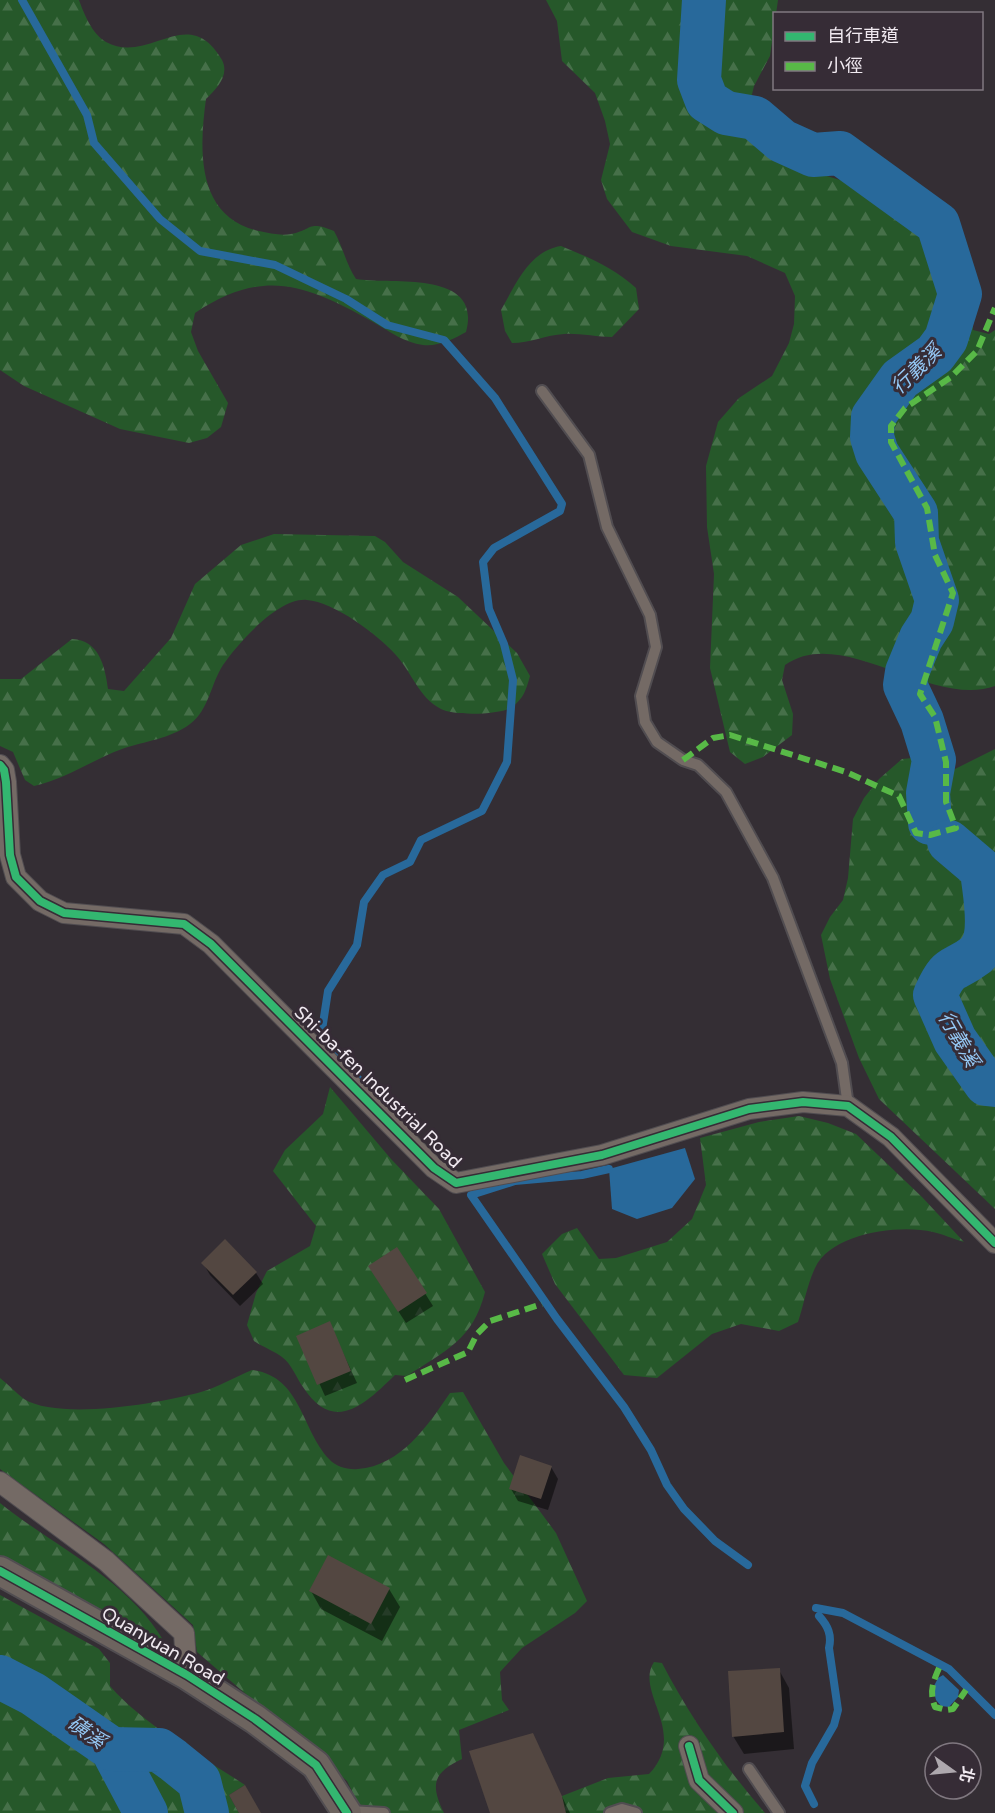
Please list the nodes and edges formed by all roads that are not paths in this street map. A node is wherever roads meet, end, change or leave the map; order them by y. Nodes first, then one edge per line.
1 (542, 391) dead end
2 (0, 765) edge
3 (848, 1106) junction
4 (995, 1244) edge
5 (0, 1482) edge
6 (0, 1571) edge
7 (187, 1675) junction
8 (689, 1746) dead end
9 (749, 1769) dead end
10 (346, 1812) edge
11 (384, 1813) edge
12 (610, 1813) edge
13 (636, 1813) edge
14 (733, 1813) edge
15 (779, 1813) edge

1 - 3 lane
2 - 3 street, Shi-ba-fen Industrial Road
3 - 4 street
5 - 7 street
6 - 7 street, Quanyuan Road
7 - 10 street, Quanyuan Road
8 - 14 street
9 - 15 lane
10 - 11 lane
12 - 13 lane

